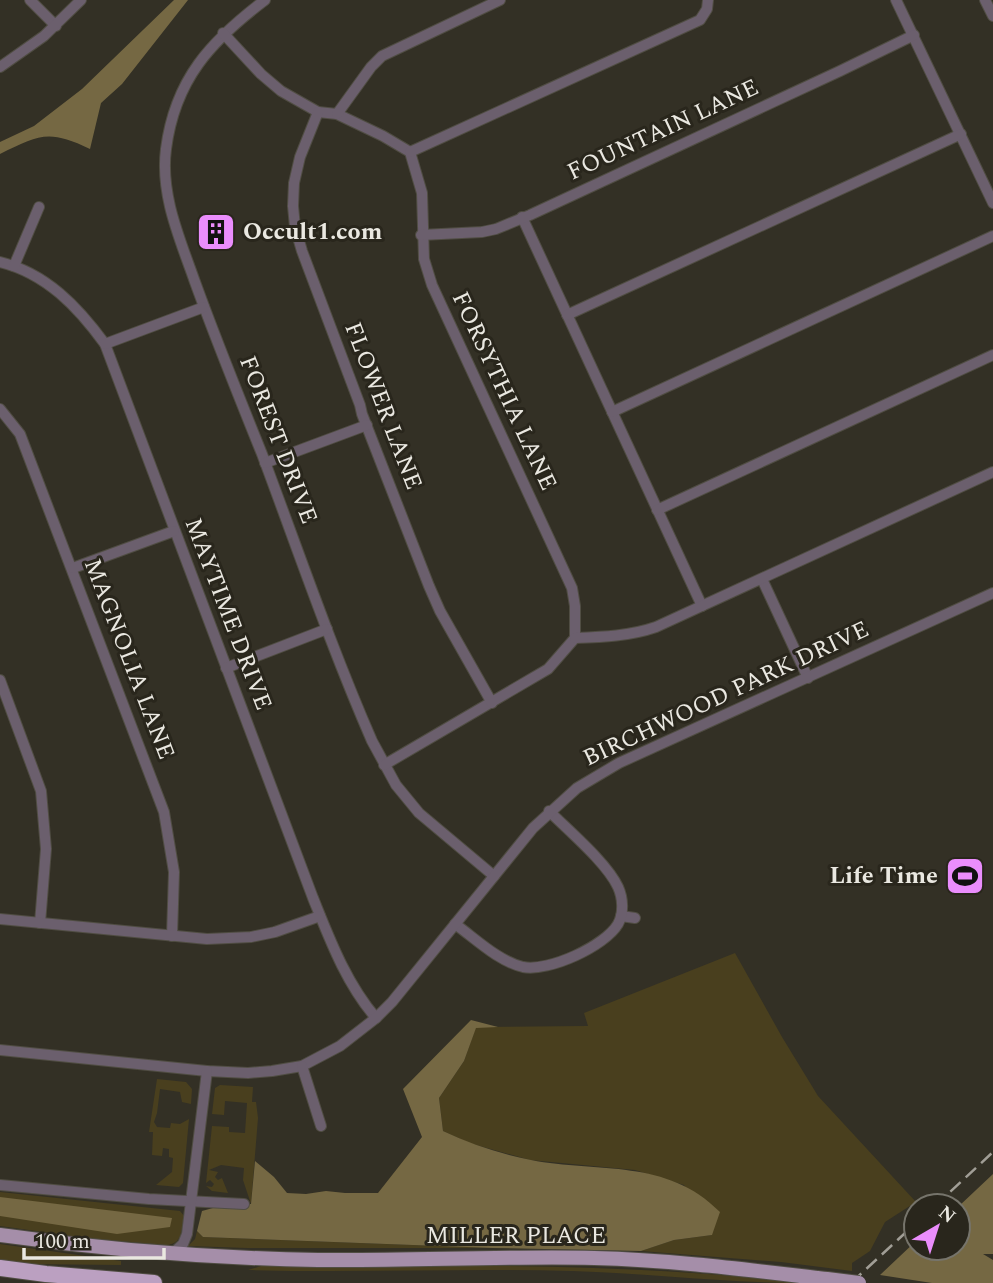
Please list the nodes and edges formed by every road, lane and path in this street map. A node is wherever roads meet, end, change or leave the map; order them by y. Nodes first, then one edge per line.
1 (30, 0) edge
2 (81, 0) edge
3 (265, 0) edge
4 (500, 0) edge
5 (708, 0) edge
6 (896, 0) edge
7 (985, 0) edge
8 (993, 16) edge
9 (56, 26) junction
10 (223, 33) junction
11 (914, 34) junction
12 (0, 67) edge
13 (318, 112) junction
14 (337, 114) junction
15 (961, 134) junction
16 (410, 152) junction
17 (993, 203) edge
18 (39, 206) dead end
19 (522, 217) junction
20 (421, 235) junction
21 (993, 236) edge
22 (0, 262) edge
23 (14, 266) junction
24 (204, 307) junction
25 (567, 315) junction
26 (105, 344) junction
27 (993, 355) edge
28 (0, 409) edge
29 (612, 412) junction
30 (367, 425) junction
31 (265, 463) junction
32 (993, 472) edge
33 (657, 510) junction
34 (174, 531) junction
35 (73, 568) junction
36 (762, 579) junction
37 (993, 593) edge
38 (702, 606) junction
39 (327, 629) junction
40 (575, 638) junction
41 (226, 668) junction
42 (808, 678) junction
43 (0, 680) edge
44 (492, 703) junction
45 (384, 765) junction
46 (550, 811) junction
47 (494, 876) junction
48 (320, 916) junction
49 (621, 916) junction
50 (635, 918) dead end
51 (0, 919) edge
52 (40, 923) junction
53 (455, 924) junction
54 (172, 936) junction
55 (376, 1018) junction
56 (0, 1050) edge
57 (302, 1066) junction
58 (207, 1071) junction
59 (321, 1126) dead end
60 (0, 1185) edge
61 (193, 1201) junction
62 (244, 1204) dead end
63 (0, 1235) edge
64 (172, 1254) junction
65 (0, 1268) edge
66 (154, 1283) edge
67 (859, 1283) edge

1 - 9 street
2 - 9 street
3 - 10 street, FOREST DRIVE
4 - 14 street
5 - 16 street
6 - 11 street
7 - 8 street
9 - 12 street
10 - 13 street
10 - 24 street, FOREST DRIVE
11 - 15 street
11 - 19 street, FOUNTAIN LANE
13 - 14 street
13 - 30 street, FLOWER LANE
14 - 16 street
15 - 17 street
15 - 25 street
16 - 20 street, FORSYTHIA LANE
18 - 23 street
19 - 20 street, FOUNTAIN LANE
19 - 25 street
20 - 40 street, FORSYTHIA LANE
21 - 29 street
22 - 23 street, MAYTIME DRIVE
23 - 26 street, MAYTIME DRIVE
24 - 26 street
24 - 31 street, FOREST DRIVE
25 - 29 street
26 - 34 street, MAYTIME DRIVE
27 - 33 street
28 - 35 street, MAGNOLIA LANE
29 - 33 street
30 - 31 street
30 - 44 street, FLOWER LANE
31 - 39 street, FOREST DRIVE
32 - 36 street
33 - 38 street
34 - 35 street
34 - 41 street, MAYTIME DRIVE
35 - 54 street, MAGNOLIA LANE
36 - 38 street
36 - 42 street
37 - 42 street, BIRCHWOOD PARK DRIVE
38 - 40 street
39 - 41 street
39 - 45 street, FOREST DRIVE
40 - 44 street
41 - 48 street, MAYTIME DRIVE
42 - 46 street, BIRCHWOOD PARK DRIVE
43 - 52 street
44 - 45 street
45 - 47 street, FOREST DRIVE
46 - 47 street, BIRCHWOOD PARK DRIVE
46 - 49 street
47 - 53 street, BIRCHWOOD PARK DRIVE
48 - 54 street
48 - 55 street, MAYTIME DRIVE
49 - 50 street
49 - 53 street
51 - 52 street
52 - 54 street
53 - 55 street, BIRCHWOOD PARK DRIVE
55 - 57 street, BIRCHWOOD PARK DRIVE
56 - 58 street, BIRCHWOOD PARK DRIVE
57 - 58 street, BIRCHWOOD PARK DRIVE
57 - 59 street
58 - 61 street
60 - 61 street
61 - 62 street
61 - 64 street
63 - 64 main road, MILLER PLACE
64 - 67 main road, MILLER PLACE, bridge
65 - 66 highway

